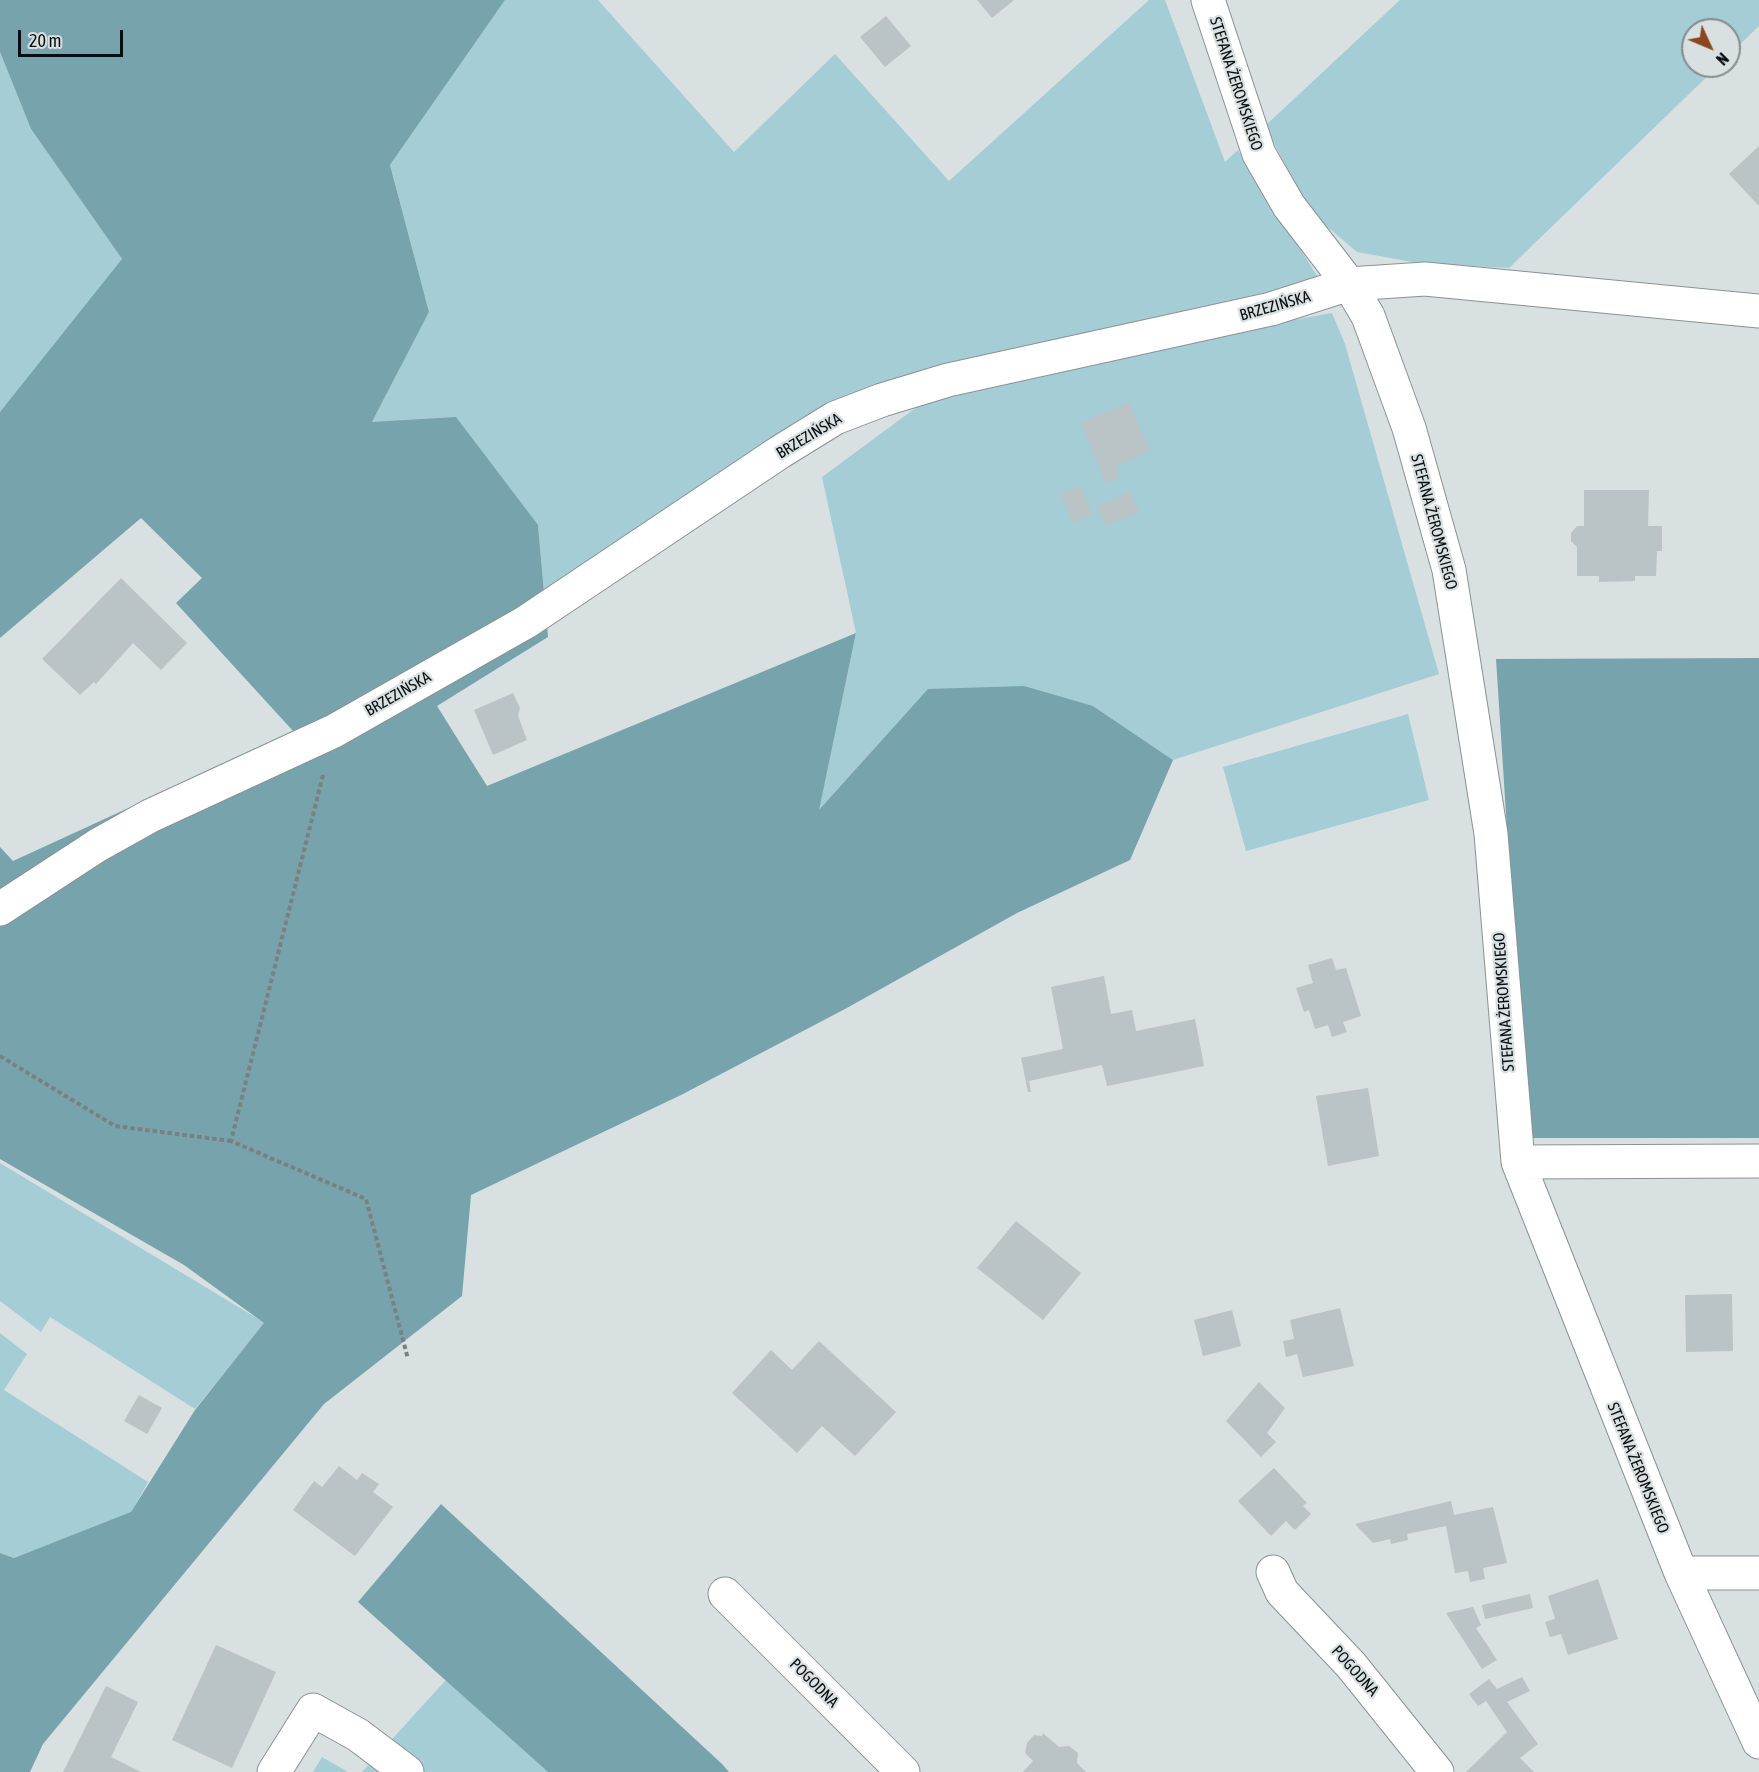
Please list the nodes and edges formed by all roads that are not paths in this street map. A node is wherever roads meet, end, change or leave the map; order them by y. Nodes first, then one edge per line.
1 (1208, 0) edge
2 (1349, 284) junction
3 (1759, 311) edge
4 (0, 909) edge
5 (1759, 1161) edge
6 (1518, 1162) junction
7 (1273, 1572) dead end
8 (1759, 1573) edge
9 (1681, 1574) junction
10 (725, 1594) dead end
11 (1759, 1742) edge
12 (274, 1772) edge
13 (406, 1772) edge
14 (903, 1772) edge
15 (1437, 1772) edge

1 - 2 street, STEFANA ŻEROMSKIEGO
2 - 3 street, BRZEZIŃSKA
2 - 4 street, BRZEZIŃSKA
2 - 6 street, STEFANA ŻEROMSKIEGO
5 - 6 street
6 - 9 street, STEFANA ŻEROMSKIEGO
7 - 15 street, POGODNA
8 - 9 street
9 - 11 street, STEFANA ŻEROMSKIEGO
10 - 14 street, POGODNA
12 - 13 street

